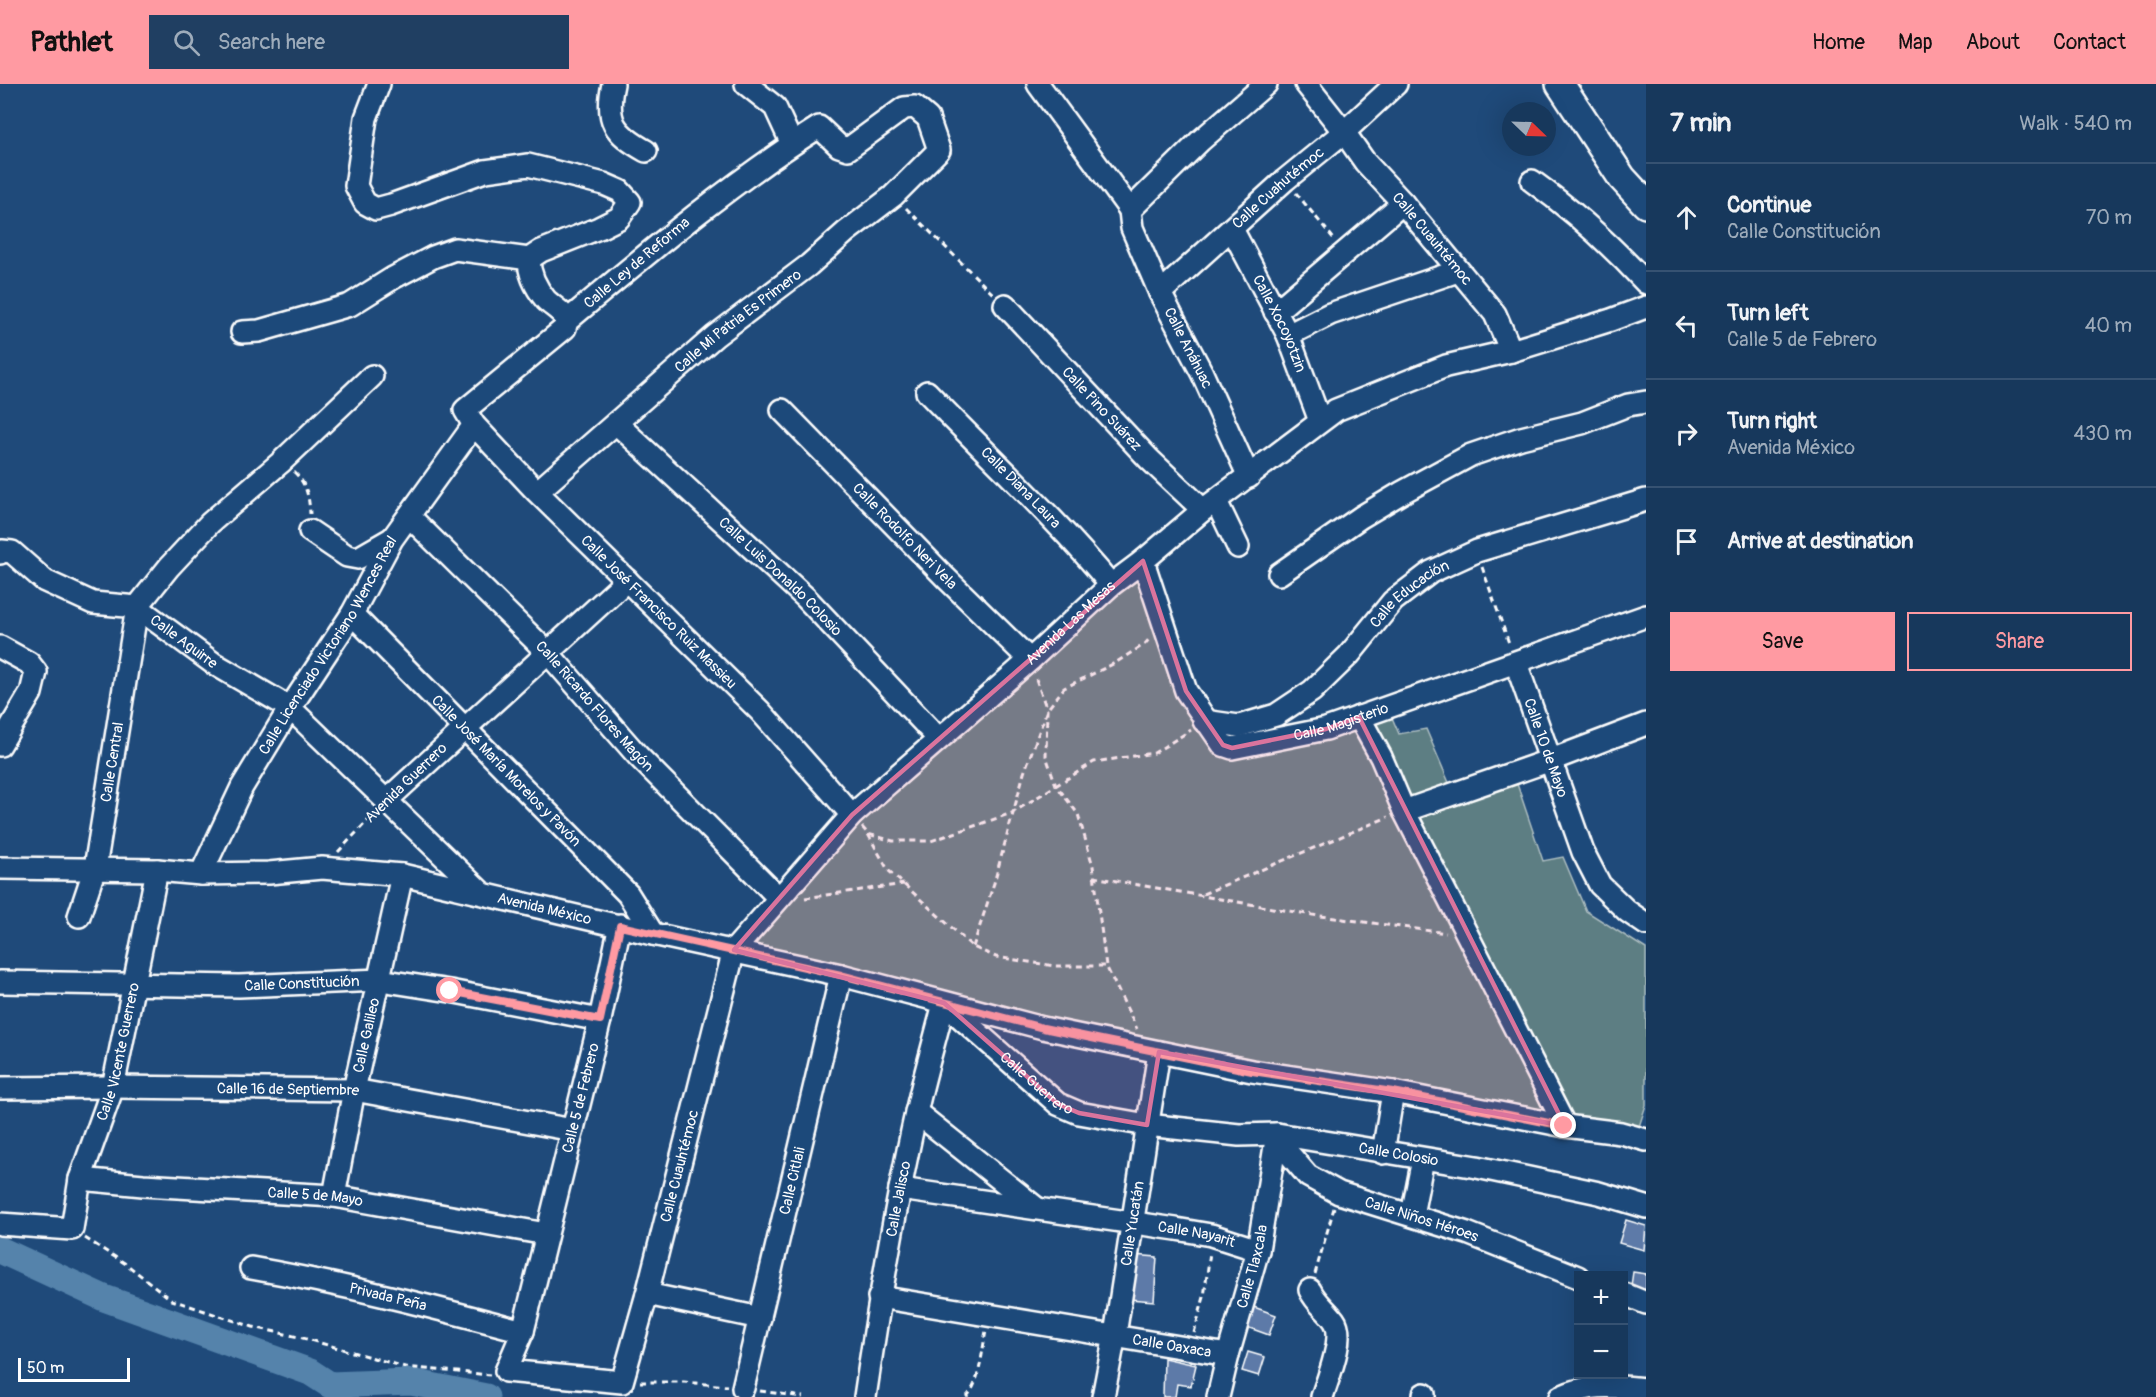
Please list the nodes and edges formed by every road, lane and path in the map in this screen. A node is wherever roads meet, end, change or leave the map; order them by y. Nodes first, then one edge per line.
1 (379, 84) edge
2 (613, 84) edge
3 (746, 84) edge
4 (1038, 84) edge
5 (1266, 84) edge
6 (1306, 84) edge
7 (1396, 84) edge
8 (1560, 84) edge
9 (1344, 132) junction
10 (792, 144) junction
11 (939, 150) joint
12 (646, 151) dead end
13 (1285, 180) junction
14 (1532, 181) dead end
15 (893, 196) junction
16 (1403, 203) junction
17 (1646, 204) edge
18 (1130, 215) junction
19 (1232, 229) junction
20 (1344, 252) junction
21 (529, 259) junction
22 (1458, 272) junction
23 (1646, 283) edge
24 (1160, 293) junction
25 (1005, 305) joint
26 (1646, 307) edge
27 (1275, 312) junction
28 (567, 321) junction
29 (242, 333) dead end
30 (1288, 335) junction
31 (1511, 351) junction
32 (372, 376) dead end
33 (927, 392) dead end
34 (1646, 402) edge
35 (782, 410) dead end
36 (470, 417) junction
37 (1320, 421) junction
38 (616, 423) junction
39 (280, 463) junction
40 (1249, 477) junction
41 (537, 492) junction
42 (1646, 500) edge
43 (1209, 506) junction
44 (409, 516) junction
45 (310, 531) joint
46 (392, 539) junction
47 (1238, 547) dead end
48 (1477, 551) junction
49 (6, 553) edge
50 (1143, 561) junction
51 (1279, 574) dead end
52 (627, 580) junction
53 (1111, 585) junction
54 (137, 608) junction
55 (352, 614) junction
56 (1646, 616) edge
57 (1164, 621) junction
58 (0, 647) edge
59 (548, 653) junction
60 (1030, 660) junction
61 (1516, 663) junction
62 (290, 708) junction
63 (1047, 710) junction
64 (1359, 717) junction
65 (1204, 721) junction
66 (1646, 724) edge
67 (464, 728) junction
68 (938, 738) junction
69 (0, 745) edge
70 (1551, 760) junction
71 (1056, 784) junction
72 (387, 800) junction
73 (1404, 811) junction
74 (1012, 813) junction
75 (852, 815) junction
76 (868, 834) junction
77 (0, 868) edge
78 (95, 868) junction
79 (322, 868) junction
80 (157, 870) junction
81 (201, 874) junction
82 (402, 875) junction
83 (1093, 877) junction
84 (904, 884) junction
85 (482, 894) junction
86 (1202, 894) junction
87 (779, 898) junction
88 (79, 916) dead end
89 (1646, 924) edge
90 (620, 926) junction
91 (653, 934) junction
92 (1466, 936) junction
93 (973, 947) junction
94 (734, 950) junction
95 (1106, 966) junction
96 (841, 975) junction
97 (380, 980) junction
98 (0, 982) edge
99 (134, 985) junction
100 (945, 1003) junction
101 (600, 1020) junction
102 (1138, 1030) dead end
103 (1159, 1052) junction
104 (113, 1087) junction
105 (0, 1088) edge
106 (354, 1090) junction
107 (1393, 1092) junction
108 (916, 1112) junction
109 (1147, 1125) junction
110 (1564, 1126) junction
111 (573, 1130) junction
112 (1277, 1138) junction
113 (1646, 1140) edge
114 (1383, 1153) junction
115 (1423, 1159) junction
116 (80, 1179) junction
117 (900, 1189) junction
118 (1339, 1193) junction
119 (334, 1196) junction
120 (1646, 1207) edge
121 (1036, 1209) junction
122 (1412, 1215) junction
123 (1133, 1221) junction
124 (0, 1224) edge
125 (72, 1229) junction
126 (546, 1234) junction
127 (1211, 1235) junction
128 (1258, 1250) junction
129 (251, 1268) dead end
130 (1574, 1275) edge
131 (1310, 1290) joint
132 (647, 1294) junction
133 (1628, 1296) edge
134 (879, 1297) junction
135 (1646, 1303) edge
136 (989, 1315) junction
137 (760, 1318) junction
138 (523, 1331) junction
139 (1115, 1335) junction
140 (1189, 1348) junction
141 (1228, 1355) junction
142 (506, 1371) junction
143 (622, 1382) junction
144 (743, 1388) junction
145 (1646, 1389) edge
146 (803, 1397) edge
147 (865, 1397) edge
148 (966, 1397) edge
149 (1102, 1397) edge
150 (1218, 1397) edge
151 (1322, 1397) edge
152 (1560, 1397) edge

1 - 21 street
2 - 12 street
3 - 10 street
4 - 18 street, Calle Anáhuac
5 - 18 street
6 - 9 street, Calle Cuauhtémoc
7 - 9 street, Calle Cuahutémoc
8 - 17 main road
9 - 13 street, Calle Cuahutémoc
9 - 16 street, Calle Cuauhtémoc
10 - 11 street, Calle Ley de Reforma
10 - 28 street, Calle Ley de Reforma
11 - 15 street, Calle Mi Patria Es Primero
13 - 19 street, Calle Cuahutémoc
13 - 20 path
14 - 23 street
15 - 25 path
15 - 38 street, Calle Mi Patria Es Primero
16 - 20 street
16 - 22 street, Calle Cuauhtémoc
18 - 24 street, Calle Anáhuac
19 - 24 street, Calle Cuahutémoc
19 - 27 street, Calle Xocoyotzin
20 - 27 street
21 - 28 street
21 - 29 street
22 - 30 street
22 - 31 street, Calle Cuauhtémoc
24 - 40 street, Calle Anáhuac
25 - 43 street, Calle Pino Suárez
26 - 31 street, Avenida Las Mesas
27 - 30 street, Calle Xocoyotzin
28 - 36 street, Calle Ley de Reforma
30 - 37 street, Calle Xocoyotzin
31 - 37 street, Avenida Las Mesas
32 - 39 street
33 - 53 street, Calle Diana Laura
34 - 51 street
35 - 60 street, Calle Rodolfo Neri Vela
36 - 41 street, Calle José Francisco Ruiz Massieu
36 - 44 street, Calle Licenciado Victoriano Wences Real
37 - 40 street, Avenida Las Mesas
38 - 41 street, Calle Mi Patria Es Primero
38 - 68 street, Calle Luis Donaldo Colosio
39 - 45 path
39 - 54 street
40 - 43 street, Avenida Las Mesas
41 - 52 street, Calle José Francisco Ruiz Massieu
42 - 48 street, Calle Educación
43 - 47 street
43 - 50 street, Avenida Las Mesas
44 - 46 street, Calle Licenciado Victoriano Wences Real
44 - 59 street, Calle Ricardo Flores Magón
45 - 46 street
46 - 55 street, Calle Licenciado Victoriano Wences Real
48 - 61 path
48 - 65 street, Calle Educación
49 - 54 street, Calle Aguirre
50 - 53 street, Avenida Las Mesas
50 - 57 street, Calle Magisterio
52 - 59 street, Avenida Guerrero
52 - 75 street, Calle José Francisco Ruiz Massieu
53 - 60 street, Avenida Las Mesas
54 - 62 street, Calle Aguirre
54 - 78 street, Calle Central
55 - 62 street, Calle Licenciado Victoriano Wences Real
55 - 67 street, Calle José María Morelos y Pavón
56 - 61 street, Calle Magisterio
57 - 63 path
57 - 65 street, Calle Magisterio
58 - 69 street
59 - 67 street, Avenida Guerrero
59 - 87 street, Calle Ricardo Flores Magón
60 - 63 path
60 - 68 street, Avenida Las Mesas
61 - 64 street, Calle Magisterio
61 - 70 street, Calle 10 de Mayo
62 - 72 street, Calle Aguirre
62 - 81 street, Calle Licenciado Victoriano Wences Real
63 - 71 path
63 - 74 path
64 - 65 street, Calle Magisterio
64 - 73 street
65 - 71 path
66 - 70 street
67 - 72 street, Avenida Guerrero
67 - 91 street, Calle José María Morelos y Pavón
68 - 75 street, Avenida Las Mesas
70 - 73 street
70 - 89 street, Calle 10 de Mayo
71 - 74 path
71 - 83 path
72 - 79 path, Avenida Guerrero
72 - 85 street, Calle Aguirre
73 - 86 path
73 - 92 street
74 - 76 path
74 - 93 path
75 - 76 path
75 - 87 street, Avenida Las Mesas
76 - 84 path
77 - 78 street, Avenida México
78 - 80 street, Avenida México
78 - 88 street, Calle Central
79 - 81 street, Avenida México
79 - 82 street, Avenida México
80 - 81 street, Avenida México
80 - 99 street, Calle Vicente Guerrero
82 - 85 street, Avenida México
82 - 97 street, Calle Galileo
83 - 86 path
83 - 95 path
84 - 87 path
84 - 93 path
85 - 90 street, Avenida México
86 - 92 path
87 - 94 street
90 - 91 street, Avenida México
90 - 101 street, Calle 5 de Febrero
91 - 94 street, Avenida México
92 - 110 street
93 - 95 path
94 - 96 street, Avenida México
94 - 132 street, Calle Cuauhtémoc
95 - 102 path
96 - 100 street, Avenida México
96 - 137 street, Calle Citlali
97 - 99 street, Calle Constitución
97 - 101 street, Calle Constitución
97 - 106 street, Calle Galileo
98 - 99 street, Calle Constitución
99 - 104 street, Calle Vicente Guerrero
100 - 103 street, Avenida México
100 - 108 street, Calle Jalisco
100 - 109 street, Calle Guerrero
101 - 111 street, Calle 5 de Febrero
103 - 107 street, Avenida México
103 - 109 street, Calle Yucatán
104 - 105 street, Calle 16 de Septiembre
104 - 106 street, Calle 16 de Septiembre
104 - 116 street, Calle Vicente Guerrero
106 - 111 street, Calle 16 de Septiembre
106 - 119 street, Calle Galileo
107 - 110 street, Avenida México
107 - 114 street
108 - 117 street, Calle Jalisco
108 - 121 street
109 - 112 street, Calle Colosio
109 - 123 street, Calle Yucatán
110 - 113 street, Avenida México
111 - 126 street, Calle 5 de Febrero
112 - 114 street, Calle Colosio
112 - 118 street, Calle Niños Héroes
112 - 128 street, Calle Tlaxcala
114 - 115 street, Calle Colosio
115 - 120 street, Calle Colosio
115 - 122 street
116 - 119 street, Calle 5 de Mayo
116 - 125 street, Calle Vicente Guerrero
117 - 121 street, Calle Nayarit
117 - 134 street, Calle Jalisco
118 - 122 street, Calle Niños Héroes
118 - 131 path
119 - 126 street, Calle 5 de Mayo
121 - 123 street, Calle Nayarit
122 - 130 street, Calle Niños Héroes
123 - 127 street, Calle Nayarit
123 - 139 street, Calle Yucatán
124 - 125 street
125 - 142 path
126 - 138 street, Calle 5 de Febrero
127 - 128 street, Calle Nayarit
127 - 140 path
128 - 141 street, Calle Tlaxcala
129 - 138 street, Privada Peña
131 - 151 street
132 - 137 street
132 - 143 street, Calle Cuauhtémoc
133 - 135 street
134 - 136 street, Calle Oaxaca
134 - 147 street, Calle Jalisco
136 - 139 street, Calle Oaxaca
136 - 148 path
137 - 144 street, Calle Citlali
138 - 142 street, Calle 5 de Febrero
139 - 140 street, Calle Oaxaca
139 - 149 street, Calle Yucatán
140 - 141 street, Calle Oaxaca
141 - 150 street, Calle Tlaxcala
142 - 143 street
143 - 144 path
144 - 146 path
145 - 152 street

